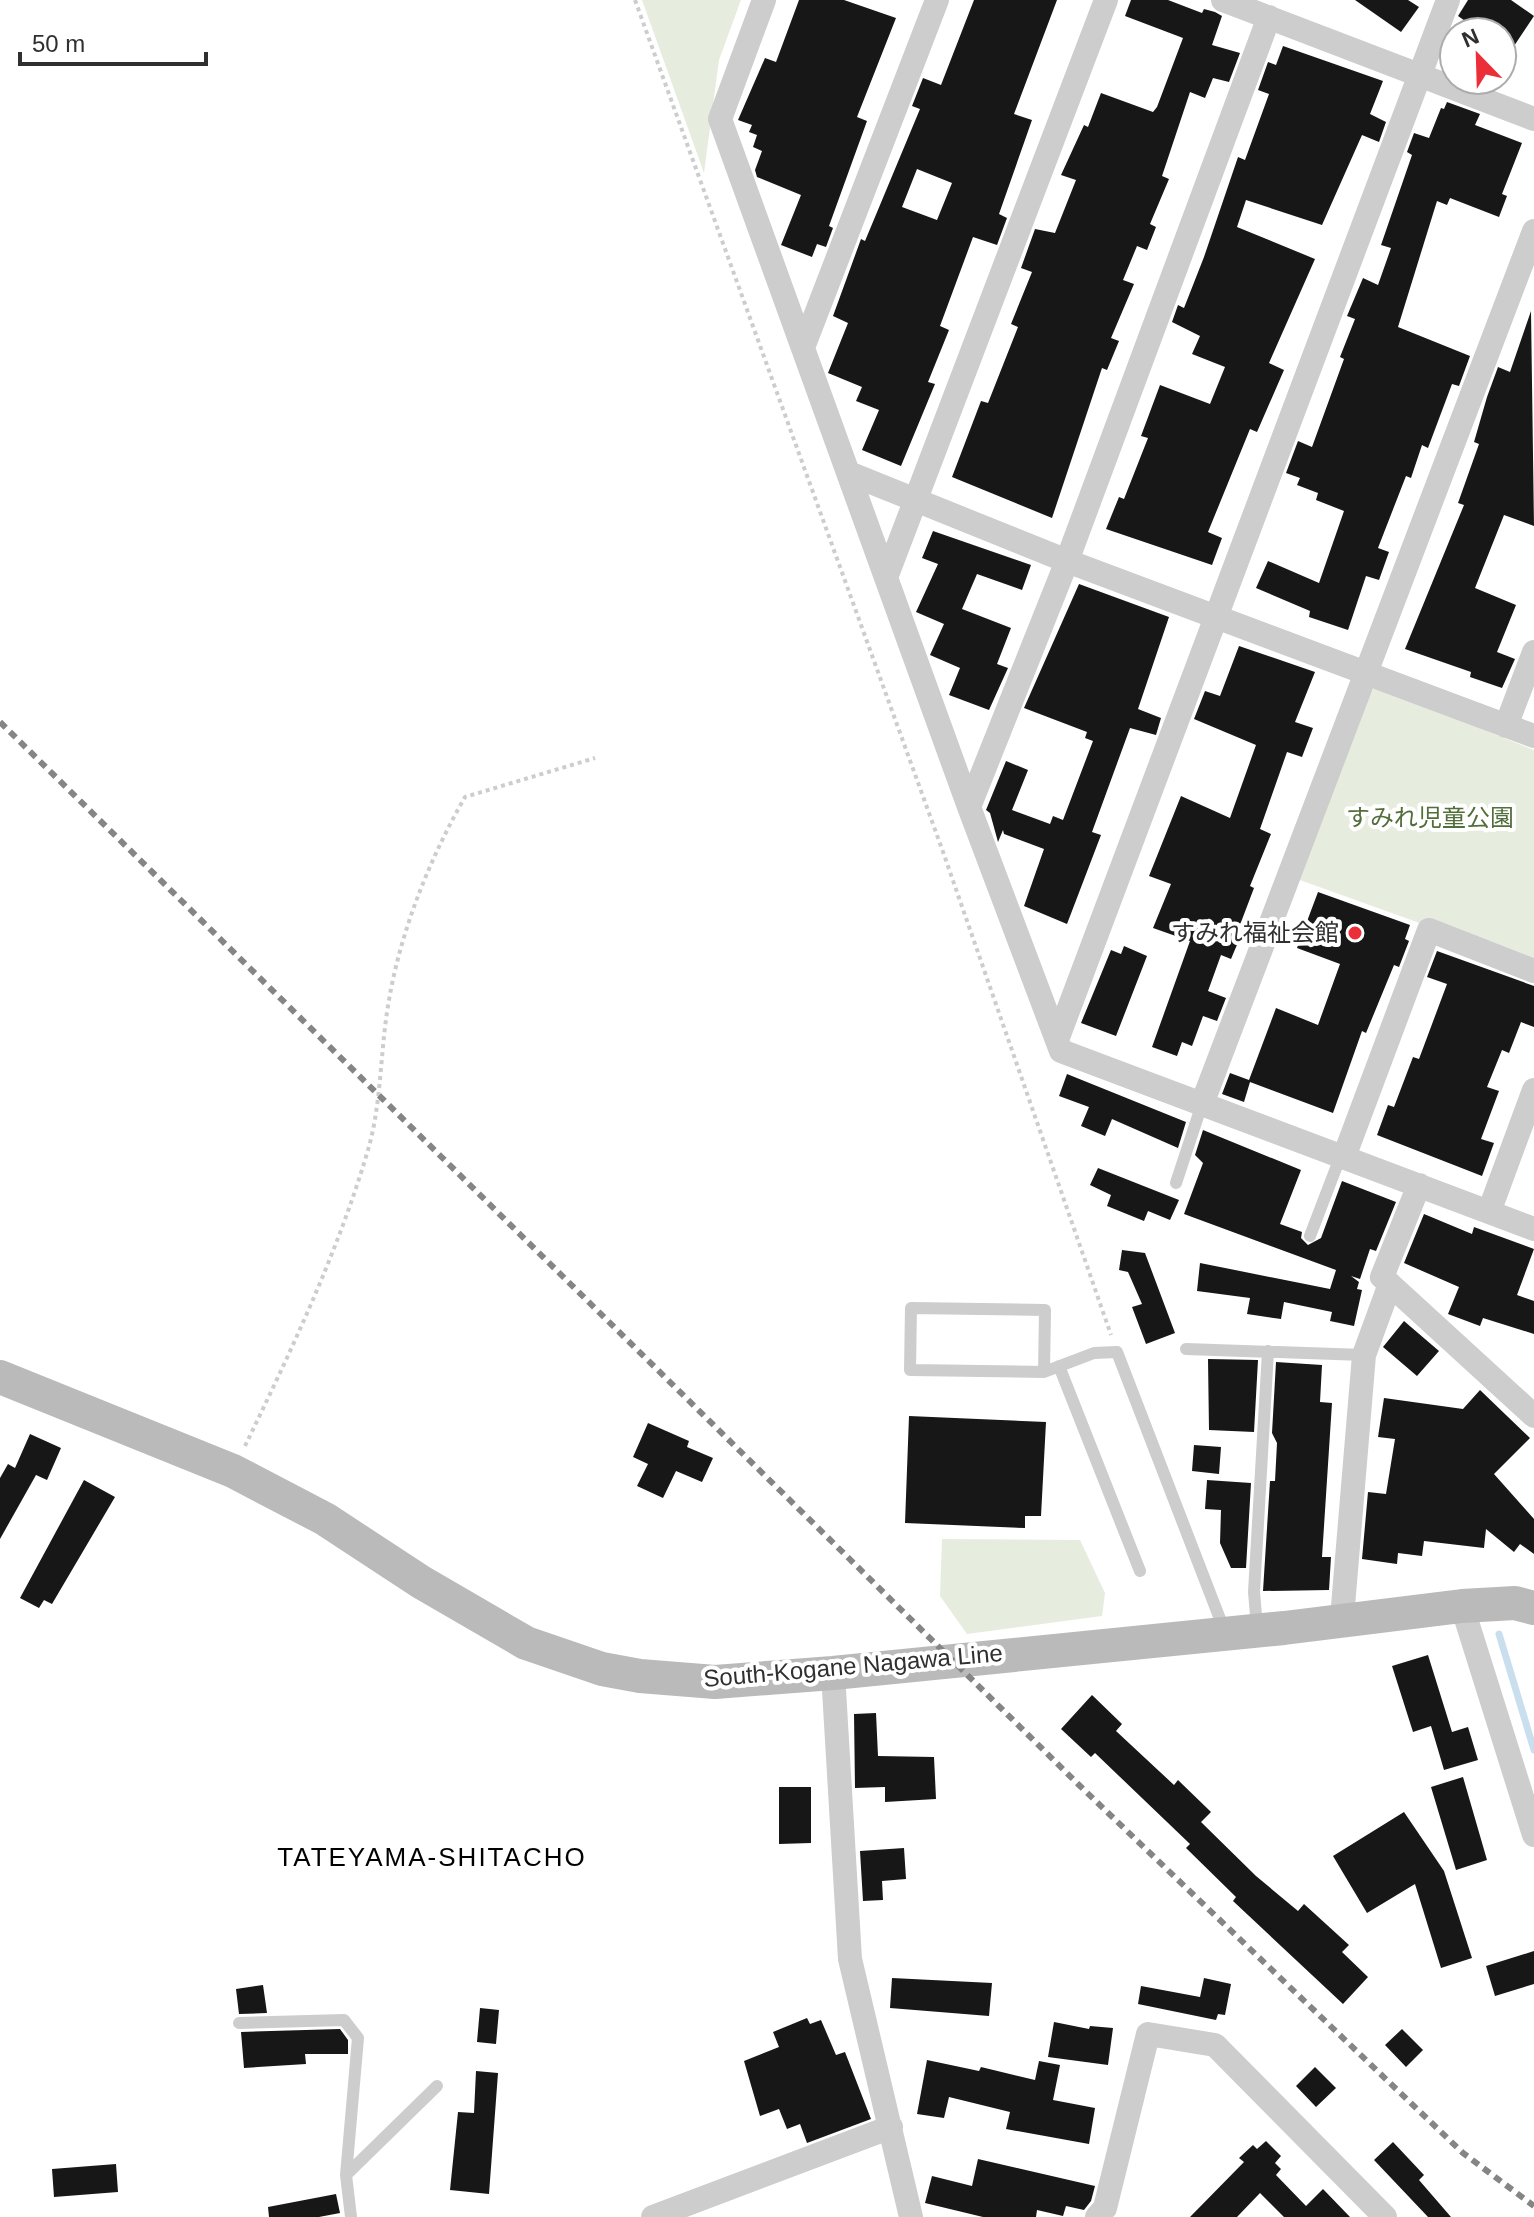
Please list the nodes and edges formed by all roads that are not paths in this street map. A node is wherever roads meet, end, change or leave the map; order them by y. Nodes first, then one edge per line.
1 (764, 0) edge
2 (937, 0) edge
3 (1106, 0) edge
4 (1223, 0) edge
5 (1443, 2) edge
6 (1269, 17) junction
7 (1420, 76) junction
8 (1534, 119) edge
9 (1534, 231) edge
10 (804, 345) junction
11 (851, 474) junction
12 (917, 503) junction
13 (1067, 561) junction
14 (887, 575) junction
15 (1215, 616) junction
16 (1534, 652) edge
17 (1367, 673) junction
18 (1506, 726) junction
19 (1534, 736) edge
20 (969, 807) junction
21 (1534, 971) edge
22 (1057, 1040) junction
23 (1534, 1090) edge
24 (1202, 1104) junction
25 (1343, 1156) junction
26 (1176, 1183) dead end
27 (1419, 1185) junction
28 (1489, 1212) junction
29 (1534, 1229) edge
30 (1310, 1236) dead end
31 (1390, 1284) junction
32 (1186, 1349) dead end
33 (1268, 1351) junction
34 (1364, 1355) junction
35 (1059, 1366) junction
36 (1044, 1372) junction
37 (0, 1377) edge
38 (1534, 1416) edge
39 (1140, 1571) dead end
40 (1462, 1606) junction
41 (1534, 1608) edge
42 (1342, 1618) junction
43 (1241, 1631) junction
44 (833, 1673) junction
45 (1534, 1835) edge
46 (239, 2023) dead end
47 (437, 2086) dead end
48 (891, 2127) junction
49 (346, 2175) junction
50 (351, 2217) edge
51 (653, 2217) edge
52 (911, 2217) edge
53 (1097, 2217) edge
54 (1385, 2217) edge

1 - 10 street
2 - 10 street
3 - 12 street
4 - 6 street
5 - 7 street
6 - 7 street
6 - 13 street
7 - 8 street
7 - 15 street
9 - 17 street
10 - 11 street
11 - 12 street
11 - 14 street
12 - 13 street
12 - 14 street
13 - 15 street
13 - 20 street
14 - 20 street
15 - 17 street
15 - 22 street
16 - 18 street
17 - 18 street
17 - 24 street
18 - 19 street
20 - 22 street
21 - 25 street
22 - 24 street
23 - 28 street
24 - 25 street
24 - 26 lane
25 - 27 street
25 - 30 lane
27 - 28 street
27 - 31 street
28 - 29 street
31 - 34 street
31 - 38 street
32 - 33 lane
33 - 34 lane
33 - 43 lane
34 - 42 street
35 - 36 lane
35 - 39 lane
35 - 43 lane
36 - 36 lane
37 - 44 main road, South-Kogane Nagawa Line
40 - 41 main road, South-Kogane Nagawa Line
40 - 42 main road, South-Kogane Nagawa Line
40 - 45 street
42 - 43 main road, South-Kogane Nagawa Line
43 - 44 main road, South-Kogane Nagawa Line
44 - 48 street
46 - 49 lane
47 - 49 lane
48 - 51 street
48 - 52 street
49 - 50 lane
53 - 54 street

